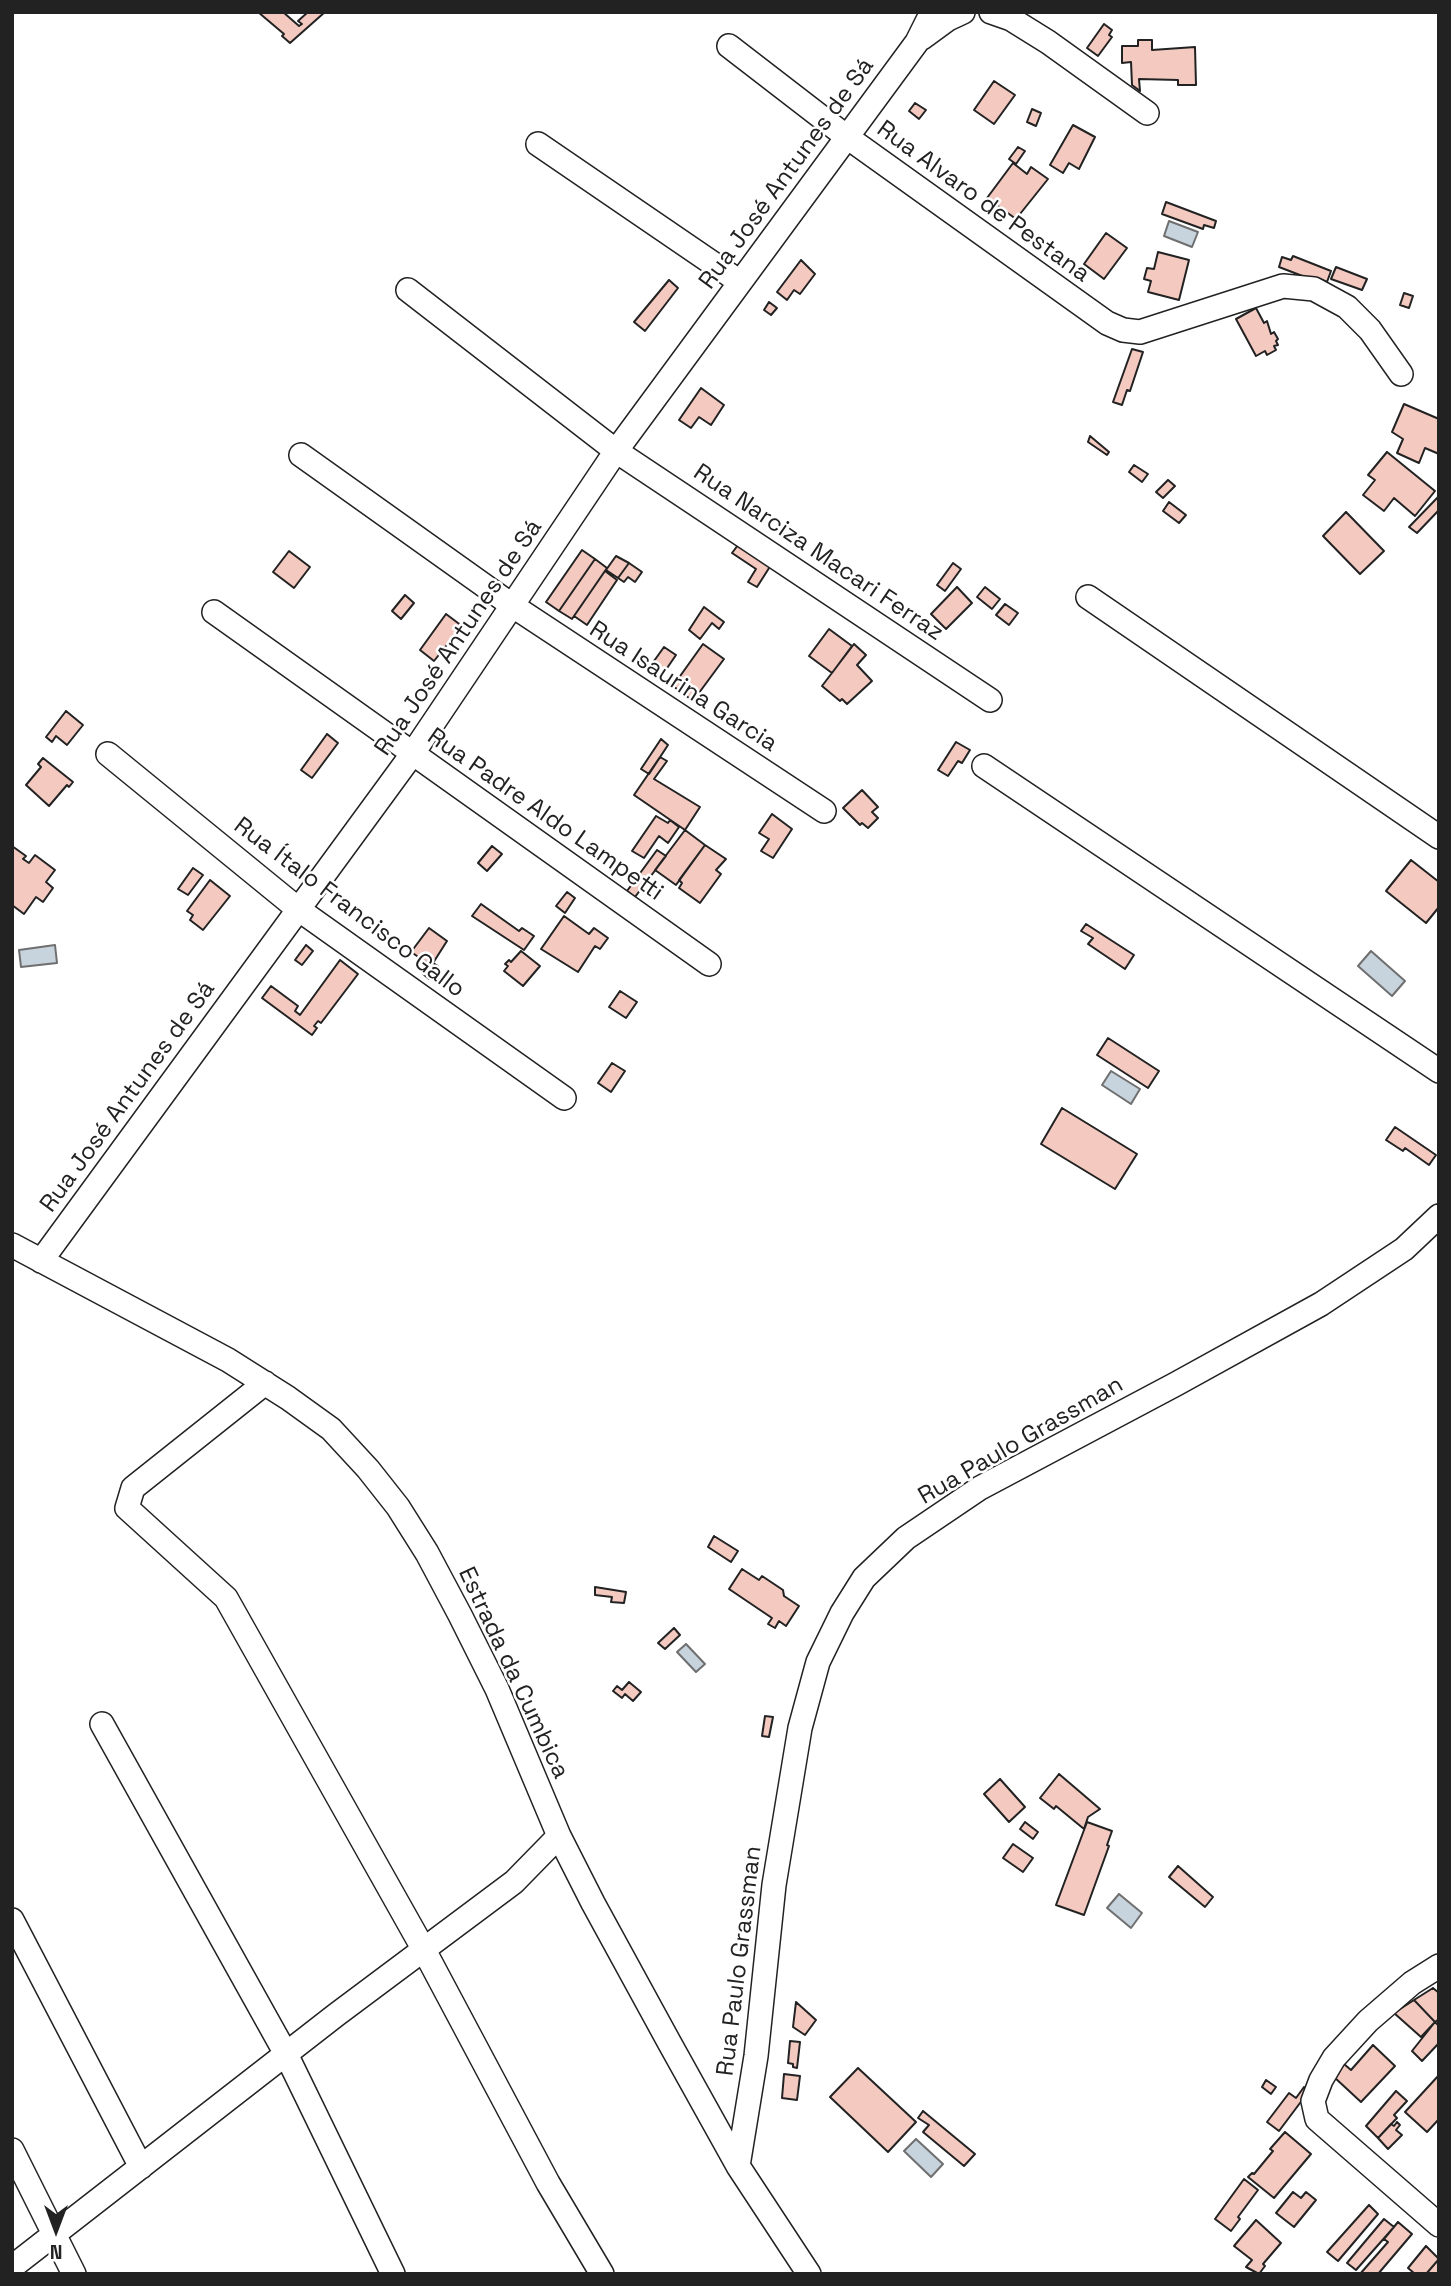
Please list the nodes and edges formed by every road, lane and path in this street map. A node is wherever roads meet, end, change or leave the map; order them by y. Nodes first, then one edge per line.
1 (932, 12) edge
2 (963, 12) edge
3 (991, 12) edge
4 (917, 42) junction
5 (729, 46) dead end
6 (1147, 113) dead end
7 (847, 137) junction
8 (538, 144) dead end
9 (740, 282) junction
10 (408, 290) dead end
11 (1401, 374) dead end
12 (616, 451) junction
13 (301, 455) dead end
14 (1087, 597) dead end
15 (513, 606) junction
16 (214, 612) dead end
17 (990, 700) dead end
18 (413, 753) junction
19 (107, 754) dead end
20 (984, 766) dead end
21 (824, 811) dead end
22 (1439, 837) edge
23 (298, 909) junction
24 (709, 964) dead end
25 (1439, 1071) edge
26 (564, 1098) dead end
27 (1439, 1216) edge
28 (12, 1245) edge
29 (41, 1261) junction
30 (265, 1383) junction
31 (102, 1724) dead end
32 (559, 1836) junction
33 (12, 1920) edge
34 (424, 1950) junction
35 (1439, 1966) edge
36 (286, 2054) junction
37 (12, 2150) edge
38 (738, 2166) junction
39 (141, 2167) junction
40 (1439, 2225) edge
41 (55, 2234) junction
42 (12, 2267) edge
43 (74, 2274) edge
44 (393, 2274) edge
45 (603, 2274) edge
46 (809, 2274) edge

1 - 4 street
2 - 4 street
3 - 6 street
4 - 7 street, Rua José Antunes de Sá
5 - 7 street, Rua Alvaro de Pestana
7 - 9 street, Rua José Antunes de Sá
7 - 11 street, Rua Alvaro de Pestana
8 - 9 street
9 - 12 street, Rua José Antunes de Sá
10 - 12 street, Rua Narciza Macari Ferraz
12 - 15 street, Rua José Antunes de Sá
12 - 17 street, Rua Narciza Macari Ferraz
13 - 15 street, Rua Isaurina Garcia
14 - 22 street
15 - 18 street, Rua José Antunes de Sá
15 - 21 street, Rua Isaurina Garcia
16 - 18 street, Rua Padre Aldo Lampetti
18 - 23 street, Rua José Antunes de Sá
18 - 24 street, Rua Padre Aldo Lampetti
19 - 23 street, Rua Ítalo Francisco Gallo
20 - 25 street
23 - 26 street, Rua Ítalo Francisco Gallo
23 - 29 street, Rua José Antunes de Sá
27 - 38 street, Rua Paulo Grassman
28 - 29 street, Estrada da Cumbica
29 - 30 street, Estrada da Cumbica
30 - 32 street, Estrada da Cumbica
30 - 34 street
31 - 36 street
32 - 34 street
32 - 38 street, Estrada da Cumbica
33 - 39 street
34 - 36 street
34 - 45 street
35 - 40 street
36 - 39 street
36 - 44 street
37 - 41 street
38 - 46 street, Estrada da Cumbica
39 - 41 street
41 - 42 street
41 - 43 street

